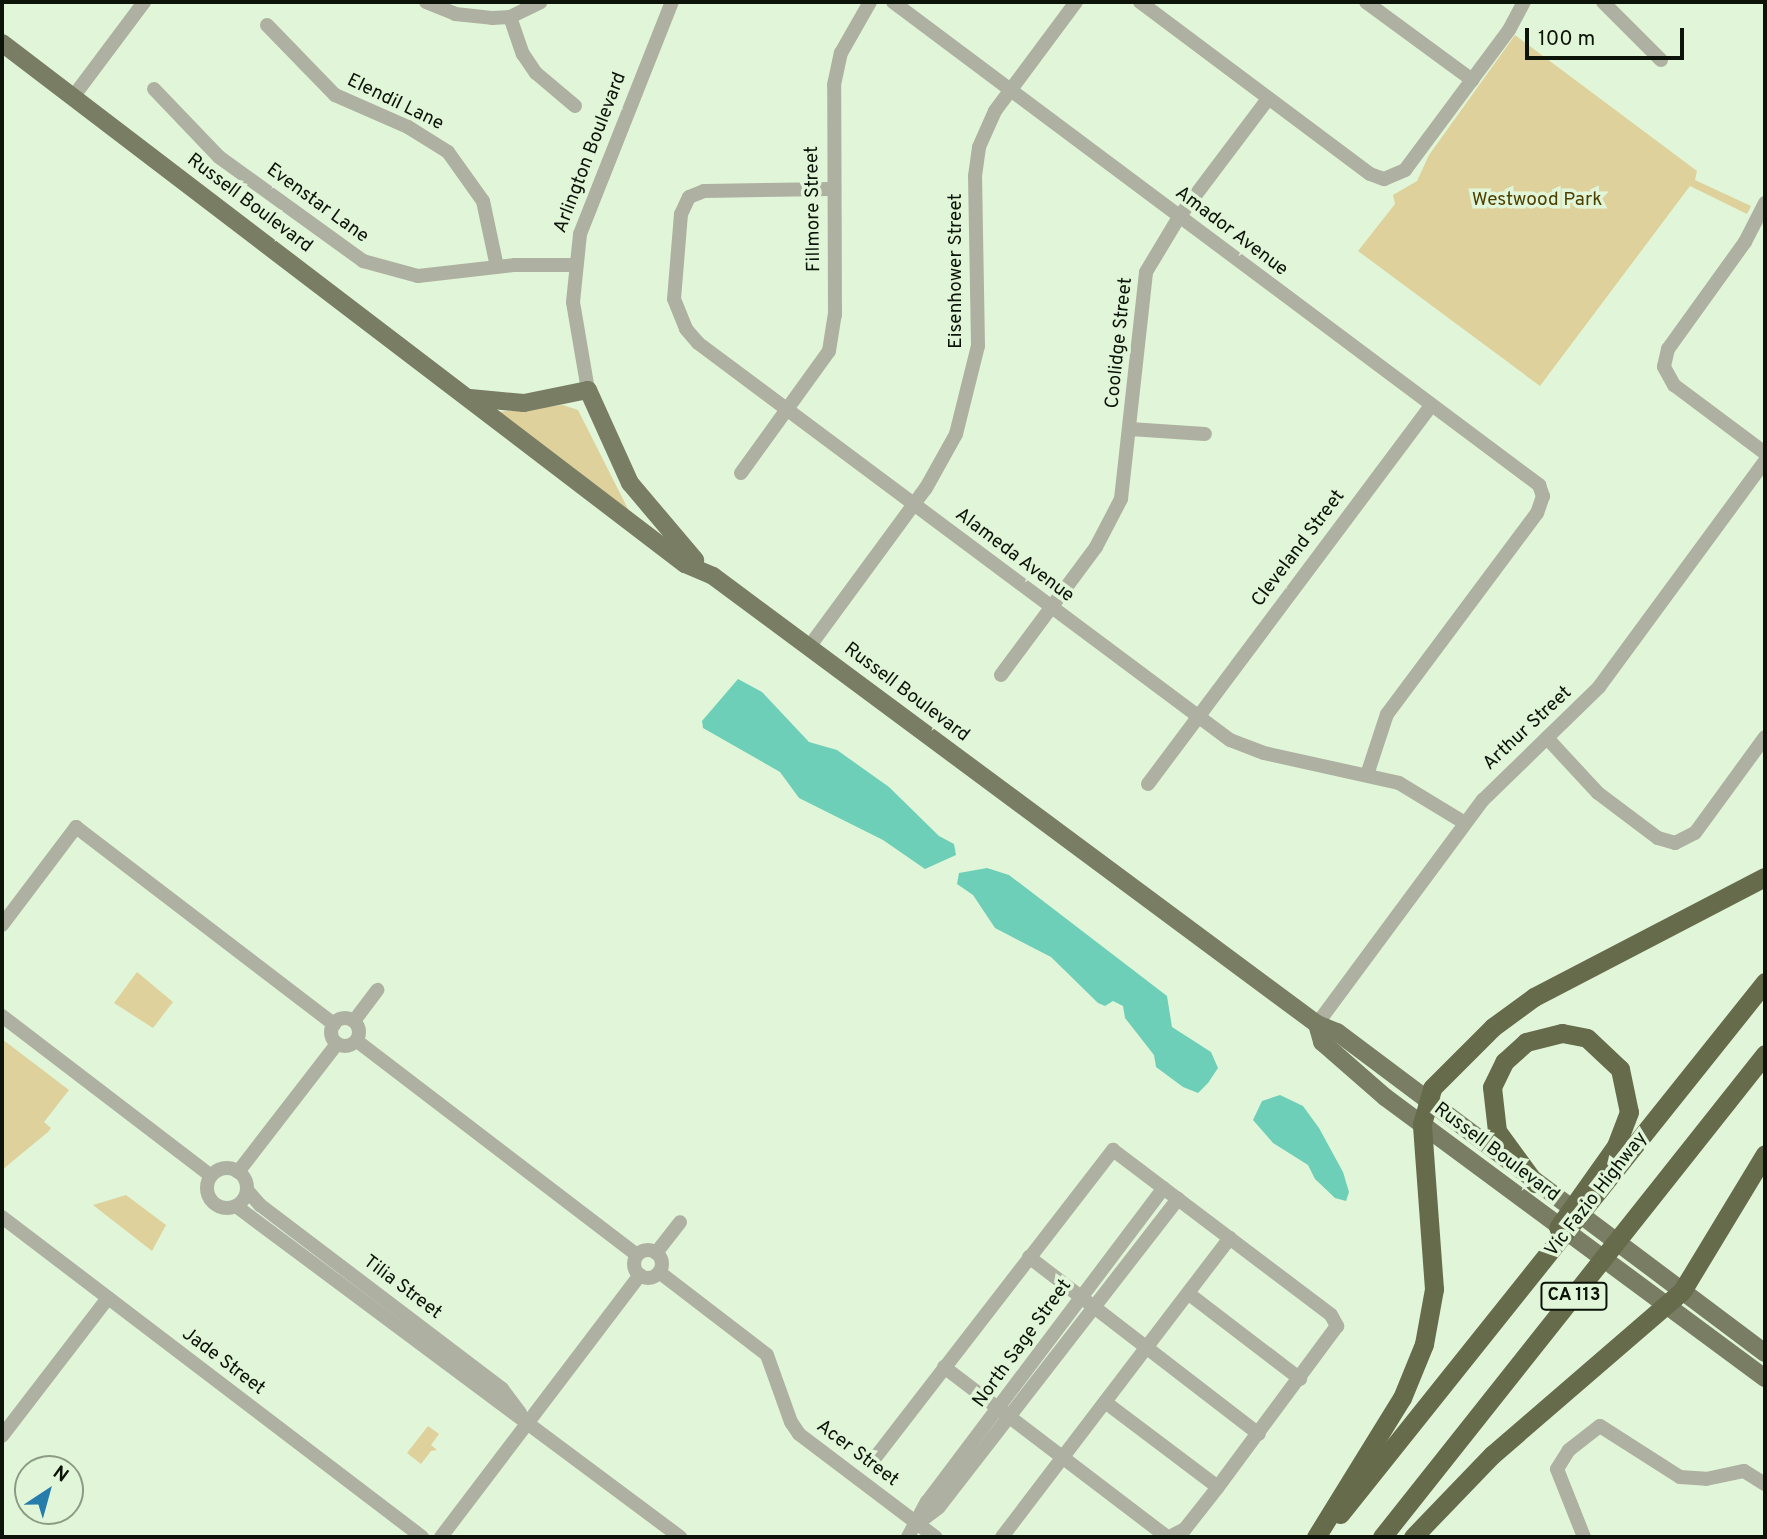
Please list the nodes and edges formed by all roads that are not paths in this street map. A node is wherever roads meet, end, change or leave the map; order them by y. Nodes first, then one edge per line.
1 (144, 2) edge
2 (426, 2) edge
3 (541, 2) edge
4 (870, 2) edge
5 (893, 2) edge
6 (1076, 2) edge
7 (1140, 2) edge
8 (1366, 2) edge
9 (1524, 2) edge
10 (1602, 2) edge
11 (668, 3) edge
12 (510, 17) junction
13 (267, 25) dead end
14 (2, 43) edge
15 (1661, 60) dead end
16 (1472, 80) junction
17 (154, 89) dead end
18 (1009, 90) junction
19 (73, 97) junction
20 (1268, 99) junction
21 (575, 106) dead end
22 (832, 189) junction
23 (1765, 202) edge
24 (1179, 218) junction
25 (574, 265) junction
26 (497, 267) junction
27 (588, 390) junction
28 (470, 398) junction
29 (1431, 405) junction
30 (788, 412) junction
31 (1130, 429) junction
32 (1205, 434) dead end
33 (1765, 453) edge
34 (1765, 461) edge
35 (741, 473) dead end
36 (914, 505) junction
37 (713, 576) junction
38 (1051, 607) junction
39 (809, 647) junction
40 (1001, 675) dead end
41 (1198, 716) junction
42 (1765, 737) edge
43 (1547, 738) junction
44 (1367, 775) junction
45 (1148, 784) dead end
46 (1465, 823) junction
47 (1765, 877) edge
48 (2, 925) edge
49 (1765, 982) edge
50 (377, 990) dead end
51 (2, 1016) edge
52 (354, 1021) junction
53 (334, 1024) junction
54 (1317, 1024) junction
55 (356, 1041) junction
56 (337, 1044) junction
57 (1765, 1054) edge
58 (1425, 1101) junction
59 (1422, 1124) junction
60 (1765, 1154) edge
61 (238, 1172) junction
62 (211, 1176) junction
63 (1164, 1188) junction
64 (1543, 1188) junction
65 (247, 1190) junction
66 (1178, 1199) junction
67 (236, 1206) junction
68 (2, 1217) edge
69 (680, 1222) dead end
70 (1230, 1238) junction
71 (656, 1253) junction
72 (637, 1255) junction
73 (1029, 1257) junction
74 (659, 1272) junction
75 (640, 1275) junction
76 (1524, 1287) junction
77 (1682, 1291) junction
78 (1189, 1294) junction
79 (108, 1298) junction
80 (1088, 1302) junction
81 (1667, 1305) junction
82 (1147, 1348) junction
83 (1765, 1353) edge
84 (944, 1367) junction
85 (1765, 1378) edge
86 (1300, 1379) junction
87 (1105, 1402) junction
88 (1004, 1414) junction
89 (528, 1422) junction
90 (1259, 1434) junction
91 (2, 1436) edge
92 (1062, 1458) junction
93 (871, 1463) dead end
94 (1765, 1485) edge
95 (1218, 1487) junction
96 (917, 1524) junction
97 (422, 1537) edge
98 (441, 1537) edge
99 (680, 1537) edge
100 (908, 1537) edge
101 (935, 1537) edge
102 (1002, 1537) edge
103 (1168, 1537) edge
104 (1319, 1537) edge
105 (1382, 1537) edge
106 (1413, 1537) edge
107 (1584, 1537) edge

1 - 19 street
2 - 12 street
3 - 12 street
4 - 22 street, Fillmore Street
5 - 18 street, Amador Avenue
6 - 18 street, Eisenhower Street
7 - 20 street
8 - 16 street
9 - 16 street
10 - 15 street
11 - 25 street, Arlington Boulevard
12 - 21 street
13 - 26 street, Elendil Lane
14 - 19 main road, Russell Boulevard
16 - 20 street
17 - 26 street, Evenstar Lane
18 - 24 street, Amador Avenue
18 - 36 street, Eisenhower Street
19 - 28 main road, Russell Boulevard
20 - 24 street, Coolidge Street
22 - 30 street, Fillmore Street
22 - 30 street, Alameda Avenue
23 - 33 street
24 - 29 street, Amador Avenue
24 - 31 street, Coolidge Street
25 - 26 street, Evenstar Lane
25 - 27 street, Arlington Boulevard
27 - 28 main road
27 - 37 main road, Arlington Boulevard
28 - 37 main road, Russell Boulevard
29 - 41 street, Cleveland Street
29 - 44 street, Amador Avenue
30 - 35 street, Fillmore Street
30 - 36 street, Alameda Avenue
31 - 32 street
31 - 38 street, Coolidge Street
34 - 43 street, Arthur Street
36 - 38 street, Alameda Avenue
36 - 39 street, Eisenhower Street
37 - 39 main road, Russell Boulevard
38 - 40 street, Coolidge Street
38 - 41 street, Alameda Avenue
39 - 54 main road, Russell Boulevard
41 - 44 street, Alameda Avenue
41 - 45 street, Cleveland Street
42 - 43 street
43 - 46 street, Arthur Street
44 - 46 street, Alameda Avenue
46 - 54 street, Arthur Street
47 - 58 highway
48 - 53 street
49 - 76 highway, Vic Fazio Highway / CA 113
50 - 52 street
51 - 62 street
52 - 53 street
52 - 55 street
53 - 56 street
54 - 58 main road, Russell Boulevard
54 - 59 main road, Russell Boulevard
55 - 56 street
55 - 72 street
56 - 61 street
57 - 105 highway, CA 113
58 - 59 highway
58 - 64 main road, Russell Boulevard
59 - 81 main road, Russell Boulevard
59 - 104 highway
60 - 77 highway
61 - 62 street
61 - 65 street
62 - 67 street
63 - 66 street
63 - 73 street
63 - 80 street, North Sage Street
64 - 76 highway
64 - 77 main road, Russell Boulevard
65 - 67 street
65 - 89 street, Tilia Street
66 - 70 street
66 - 80 street, North Sage Street
67 - 89 street, Tilia Street
68 - 79 street, Jade Street
69 - 71 street
70 - 78 street
70 - 86 street
71 - 72 street
71 - 74 street
72 - 75 street
73 - 80 street
73 - 84 street
74 - 75 street
74 - 96 street, Acer Street
75 - 89 street
76 - 104 highway, Vic Fazio Highway / CA 113
77 - 81 highway
77 - 83 main road, Russell Boulevard
78 - 82 street
78 - 86 street
79 - 91 street
79 - 97 street, Jade Street
80 - 82 street
80 - 88 street, North Sage Street
81 - 85 main road, Russell Boulevard
81 - 106 highway
82 - 87 street
82 - 90 street
84 - 88 street
84 - 93 street
86 - 90 street
87 - 92 street
87 - 95 street
88 - 92 street
88 - 96 street, North Sage Street
89 - 98 street
89 - 99 street, Tilia Street
90 - 95 street
92 - 102 street
92 - 103 street
94 - 107 street
95 - 103 street
96 - 100 street, North Sage Street
96 - 101 street, Acer Street

